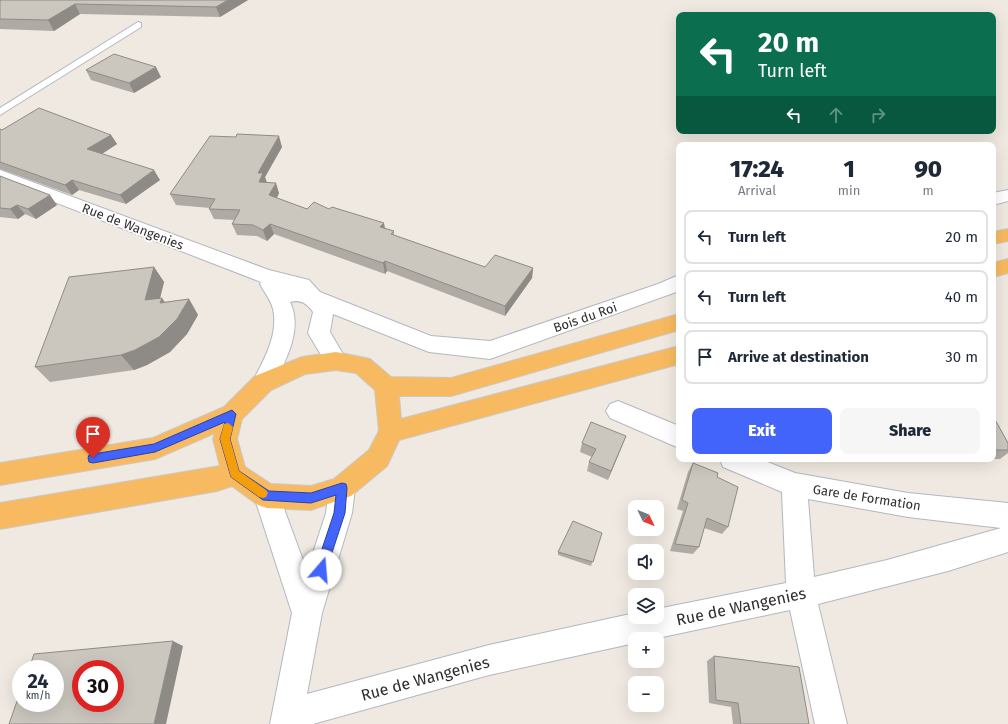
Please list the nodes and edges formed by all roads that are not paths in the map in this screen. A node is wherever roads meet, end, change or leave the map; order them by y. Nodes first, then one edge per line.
1 (138, 25) dead end
2 (0, 112) edge
3 (0, 175) edge
4 (1008, 195) edge
5 (996, 198) edge
6 (1008, 235) edge
7 (996, 237) edge
8 (1008, 266) edge
9 (996, 269) edge
10 (265, 276) junction
11 (676, 284) edge
12 (277, 297) junction
13 (312, 297) junction
14 (676, 323) edge
15 (490, 350) joint
16 (676, 356) edge
17 (336, 361) junction
18 (263, 383) junction
19 (386, 386) junction
20 (618, 412) dead end
21 (232, 414) junction
22 (391, 432) junction
23 (676, 436) edge
24 (739, 462) edge
25 (0, 474) edge
26 (235, 474) junction
27 (794, 485) junction
28 (342, 488) junction
29 (267, 496) junction
30 (0, 516) edge
31 (1008, 516) edge
32 (1008, 539) edge
33 (801, 594) junction
34 (306, 613) junction
35 (287, 720) edge
36 (831, 724) edge

1 - 2 lane
3 - 10 street, Rue de Wangenies
4 - 5 street
6 - 7 highway
8 - 9 highway
10 - 12 street
10 - 13 street, Rue de Wangenies
11 - 15 street, Bois du Roi
12 - 13 street, Rue de Wangenies
12 - 18 street
13 - 15 street, Rue de Wangenies
13 - 17 street, Rue de Wangenies
14 - 19 highway
16 - 22 highway
17 - 18 highway
17 - 19 highway
18 - 21 highway
19 - 22 highway
20 - 23 street
21 - 25 highway
21 - 26 highway
22 - 28 highway
24 - 27 street, Gare de Formation
26 - 29 highway
26 - 30 highway
27 - 31 street, Gare de Formation
27 - 33 street
28 - 29 highway
28 - 34 street
29 - 34 street
32 - 33 street, Rue de Wangenies
33 - 35 street, Rue de Wangenies
33 - 36 street
34 - 35 street

